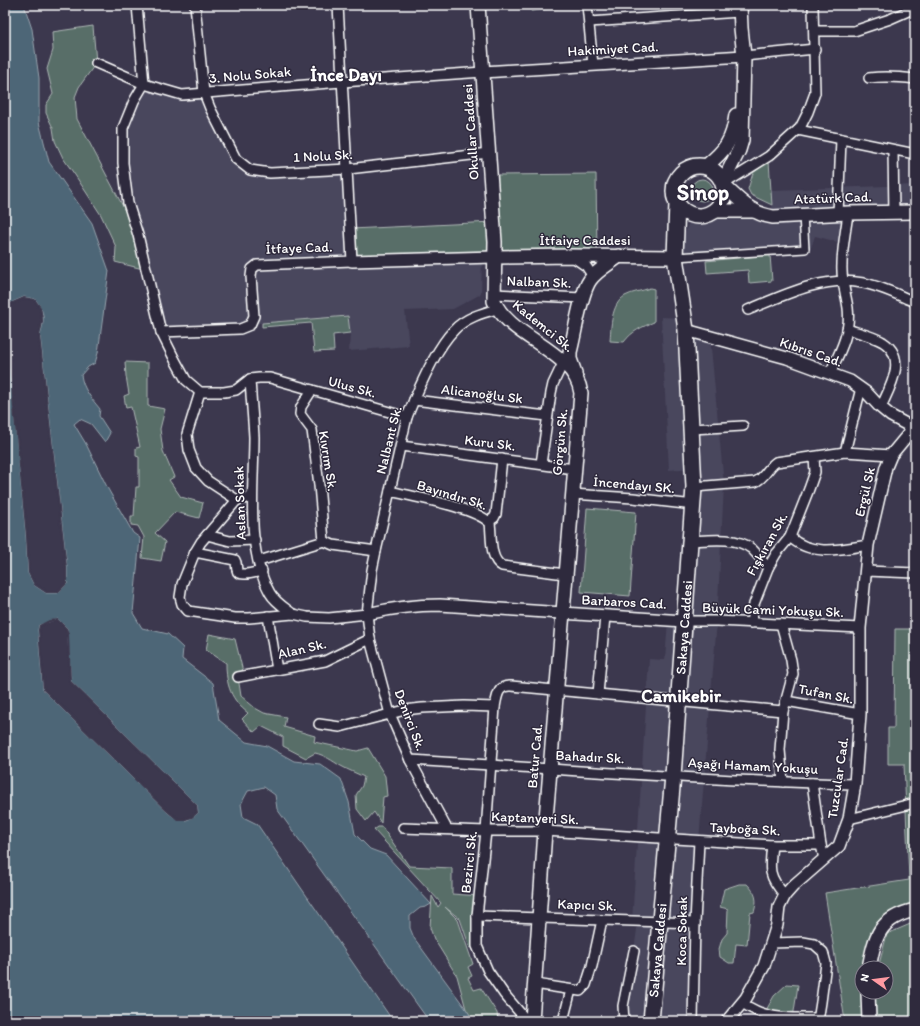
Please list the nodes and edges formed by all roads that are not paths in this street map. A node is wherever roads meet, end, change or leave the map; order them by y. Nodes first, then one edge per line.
1 (137, 5) edge
2 (195, 5) edge
3 (338, 5) edge
4 (478, 5) edge
5 (587, 5) edge
6 (813, 5) edge
7 (740, 8) edge
8 (915, 8) edge
9 (589, 22) junction
10 (814, 31) junction
11 (815, 50) junction
12 (740, 57) junction
13 (96, 63) dead end
14 (593, 65) junction
15 (483, 72) junction
16 (869, 78) dead end
17 (915, 79) edge
18 (342, 82) junction
19 (144, 84) junction
20 (204, 93) junction
21 (798, 130) junction
22 (841, 139) junction
23 (893, 150) junction
24 (489, 153) junction
25 (915, 154) edge
26 (706, 166) junction
27 (348, 169) junction
28 (723, 184) junction
29 (677, 203) junction
30 (714, 211) junction
31 (753, 211) junction
32 (915, 212) edge
33 (843, 213) junction
34 (894, 213) junction
35 (692, 215) junction
36 (803, 215) junction
37 (572, 256) junction
38 (619, 256) junction
39 (494, 257) junction
40 (675, 257) junction
41 (352, 261) junction
42 (590, 280) junction
43 (842, 281) junction
44 (494, 294) junction
45 (583, 298) junction
46 (915, 302) edge
47 (497, 309) junction
48 (748, 310) dead end
49 (847, 329) junction
50 (686, 330) junction
51 (161, 332) junction
52 (563, 363) junction
53 (830, 373) junction
54 (250, 379) junction
55 (579, 387) junction
56 (861, 388) junction
57 (312, 390) junction
58 (200, 392) junction
59 (414, 400) junction
60 (881, 408) junction
61 (547, 416) junction
62 (407, 417) junction
63 (743, 426) dead end
64 (914, 428) edge
65 (692, 429) junction
66 (401, 446) junction
67 (845, 452) junction
68 (891, 455) junction
69 (814, 457) junction
70 (502, 459) junction
71 (541, 464) junction
72 (574, 469) junction
73 (694, 487) junction
74 (390, 491) junction
75 (572, 494) junction
76 (252, 497) junction
77 (238, 500) junction
78 (694, 505) junction
79 (489, 522) junction
80 (207, 535) junction
81 (790, 537) junction
82 (255, 540) junction
83 (324, 542) junction
84 (691, 542) junction
85 (868, 545) junction
86 (376, 551) junction
87 (194, 552) junction
88 (259, 561) junction
89 (768, 568) junction
90 (262, 571) junction
91 (866, 571) junction
92 (915, 573) edge
93 (565, 574) junction
94 (293, 614) junction
95 (368, 614) junction
96 (562, 614) junction
97 (268, 616) junction
98 (605, 616) junction
99 (684, 621) junction
100 (751, 623) junction
101 (781, 624) junction
102 (860, 628) junction
103 (370, 639) junction
104 (277, 670) junction
105 (238, 677) dead end
106 (557, 691) junction
107 (598, 694) junction
108 (786, 700) junction
109 (678, 701) junction
110 (495, 707) junction
111 (783, 711) junction
112 (390, 714) junction
113 (860, 714) junction
114 (319, 724) dead end
115 (410, 760) junction
116 (491, 765) junction
117 (551, 769) junction
118 (673, 776) junction
119 (783, 782) junction
120 (812, 783) junction
121 (855, 784) junction
122 (915, 802) edge
123 (849, 819) junction
124 (403, 828) dead end
125 (447, 829) junction
126 (486, 831) junction
127 (545, 831) junction
128 (668, 839) junction
129 (699, 841) junction
130 (772, 845) junction
131 (821, 845) junction
132 (824, 859) junction
133 (786, 895) junction
134 (915, 910) edge
135 (477, 916) junction
136 (539, 918) junction
137 (602, 920) junction
138 (661, 922) junction
139 (695, 923) junction
140 (772, 942) junction
141 (634, 950) dead end
142 (871, 960) edge
143 (535, 984) junction
144 (571, 990) junction
145 (868, 1000) edge
146 (742, 1003) junction
147 (818, 1020) edge
148 (526, 1021) edge
149 (532, 1021) edge
150 (563, 1021) edge
151 (624, 1021) edge
152 (651, 1021) edge
153 (693, 1021) edge
154 (727, 1021) edge
155 (869, 1021) edge

1 - 19 street
2 - 20 street, 1 Nolu Sk.
3 - 18 street
4 - 15 main road, Okullar Caddesi
5 - 9 street
6 - 10 street
7 - 9 street
7 - 12 main road
8 - 10 street
9 - 14 street
10 - 11 street
11 - 12 street
11 - 21 street
12 - 14 street, Hakimiyet Cad.
12 - 26 main road
12 - 28 main road
13 - 19 street, 3. Nolu Sokak
14 - 15 street, Hakimiyet Cad.
15 - 18 street, 3. Nolu Sokak
15 - 24 main road, Okullar Caddesi
16 - 17 street
18 - 20 street, 3. Nolu Sokak
18 - 27 street
19 - 20 street, 3. Nolu Sokak
19 - 51 street
20 - 27 street, 1 Nolu Sk.
21 - 22 street
21 - 28 street
22 - 23 street
22 - 33 street
23 - 25 street
23 - 34 street
24 - 27 street, 1 Nolu Sk.
24 - 39 main road, Okullar Caddesi
26 - 28 highway
26 - 29 highway
27 - 41 street
28 - 30 highway
28 - 31 main road
29 - 35 highway
29 - 40 highway, Sakaya Caddesi
30 - 31 main road
30 - 35 highway
31 - 36 main road, Atatürk Cad.
32 - 34 main road, Atatürk Cad.
33 - 34 main road, Atatürk Cad.
33 - 36 main road, Atatürk Cad.
33 - 43 street
35 - 40 highway
36 - 40 street
37 - 38 main road, İtfaiye Caddesi
37 - 39 main road, İtfaiye Caddesi
37 - 42 street
38 - 40 main road, İtfaiye Caddesi
38 - 42 main road
39 - 41 street, İtfaye Cad.
39 - 44 main road, Kademci Sk.
40 - 50 highway, Sakaya Caddesi
41 - 51 street, İtfaye Cad.
42 - 45 main road
43 - 46 street
43 - 48 street
43 - 49 street
44 - 45 street, Nalban Sk.
44 - 47 main road, Kademci Sk.
45 - 55 main road
47 - 52 main road, Kademci Sk.
47 - 59 street, Nalbant Sk.
49 - 53 street
49 - 60 street
50 - 53 street, Kıbrıs Cad.
50 - 65 highway, Sakaya Caddesi
51 - 58 street
52 - 55 main road, Kademci Sk.
52 - 61 street
53 - 56 street, Kıbrıs Cad.
54 - 57 street, Ulus Sk.
54 - 58 street
54 - 76 street, Aslan Sokak
55 - 72 main road, Görgün Sk.
56 - 60 street, Kıbrıs Cad.
56 - 67 street
57 - 62 street, Ulus Sk.
57 - 83 street, Kıvrım Sk.
58 - 77 street
59 - 61 street, Alicanoğlu Sk
59 - 62 street, Nalbant Sk.
60 - 64 street, Kıbrıs Cad.
61 - 71 street
62 - 66 street, Nalbant Sk.
63 - 65 street
64 - 68 street, Ergül Sk
65 - 73 highway, Sakaya Caddesi
66 - 70 street, Kuru Sk.
66 - 74 street, Nalbant Sk.
67 - 68 street
67 - 69 street
68 - 85 street, Ergül Sk
69 - 73 street
69 - 81 street, Fışkıran Sk.
70 - 71 street, Kuru Sk.
70 - 79 street
71 - 72 street, Kuru Sk.
72 - 75 main road, Görgün Sk.
73 - 78 highway, Sakaya Caddesi
74 - 79 street, Bayındır Sk.
74 - 86 street, Nalbant Sk.
75 - 78 street, İncendayı SK.
75 - 93 main road, Batur Cad.
76 - 77 street
76 - 82 street, Aslan Sokak
77 - 80 street
78 - 84 highway, Sakaya Caddesi
79 - 93 street, Bayındır Sk.
80 - 82 street
80 - 87 street
81 - 85 street
81 - 89 street, Fışkıran Sk.
82 - 88 street, Aslan Sokak
83 - 86 street
83 - 88 street
84 - 89 street
84 - 99 highway, Sakaya Caddesi
85 - 91 street, Ergül Sk
86 - 95 street, Nalbant Sk.
87 - 90 street
87 - 97 street
88 - 90 street, Aslan Sokak
89 - 100 street, Fışkıran Sk.
90 - 94 street, Aslan Sokak
91 - 92 street
91 - 102 street, Tuzcular Cad.
93 - 96 main road, Batur Cad.
94 - 95 street
94 - 97 street
95 - 96 street, Barbaros Cad.
95 - 103 street, Denirci Sk.
96 - 98 street, Barbaros Cad.
96 - 106 main road, Batur Cad.
97 - 104 street
98 - 99 street, Barbaros Cad.
98 - 107 street
99 - 100 street, Büyük Cami Yokuşu Sk.
99 - 109 highway, Sakaya Caddesi
100 - 101 street, Büyük Cami Yokuşu Sk.
101 - 102 street, Büyük Cami Yokuşu Sk.
101 - 108 street
102 - 113 street, Tuzcular Cad.
103 - 104 street, Alan Sk.
103 - 112 street, Denirci Sk.
104 - 105 street, Alan Sk.
106 - 107 street
106 - 110 street, Bezirci Sk.
106 - 117 main road, Batur Cad.
107 - 109 street
108 - 111 street
108 - 113 street, Tufan Sk.
109 - 111 street
109 - 118 highway, Sakaya Caddesi
110 - 112 street
110 - 116 street, Bezirci Sk.
111 - 119 street
112 - 114 street
112 - 115 street, Denirci Sk.
113 - 121 street, Tuzcular Cad.
115 - 116 street, Bahadır Sk.
115 - 125 street, Denirci Sk.
116 - 117 street, Bahadır Sk.
116 - 126 street, Bezirci Sk.
117 - 118 street, Bahadır Sk.
117 - 127 main road, Batur Cad.
118 - 119 street, Aşağı Hamam Yokuşu
118 - 128 highway, Sakaya Caddesi
119 - 120 street, Aşağı Hamam Yokuşu
120 - 121 street, Aşağı Hamam Yokuşu
120 - 131 street
121 - 123 street, Tuzcular Cad.
122 - 123 street
123 - 132 street, Tuzcular Cad.
124 - 125 street, Kaptanyeri Sk.
125 - 126 street, Kaptanyeri Sk.
126 - 127 street, Kaptanyeri Sk.
126 - 135 street, Bezirci Sk.
127 - 128 street, Kaptanyeri Sk.
127 - 136 main road, Batur Cad.
128 - 129 street, Tayboğa Sk.
128 - 138 highway, Sakaya Caddesi
129 - 130 street, Tayboğa Sk.
129 - 139 street, Koca Sokak
130 - 131 street, Tayboğa Sk.
130 - 133 street
131 - 132 street
132 - 133 street, Tuzcular Cad.
133 - 140 street, Tuzcular Cad.
134 - 142 main road
135 - 136 street, Kapıcı Sk.
135 - 148 street, Bezirci Sk.
136 - 137 street, Kapıcı Sk.
136 - 143 main road, Batur Cad.
137 - 138 street, Kapıcı Sk.
137 - 144 street
138 - 139 street, Kapıcı Sk.
138 - 152 highway, Sakaya Caddesi
139 - 153 street, Koca Sokak
140 - 146 street, Tuzcular Cad.
140 - 147 street
141 - 151 street
143 - 144 street
143 - 149 main road, Batur Cad.
144 - 150 street
145 - 155 main road
146 - 147 street
146 - 154 street, Tuzcular Cad.

